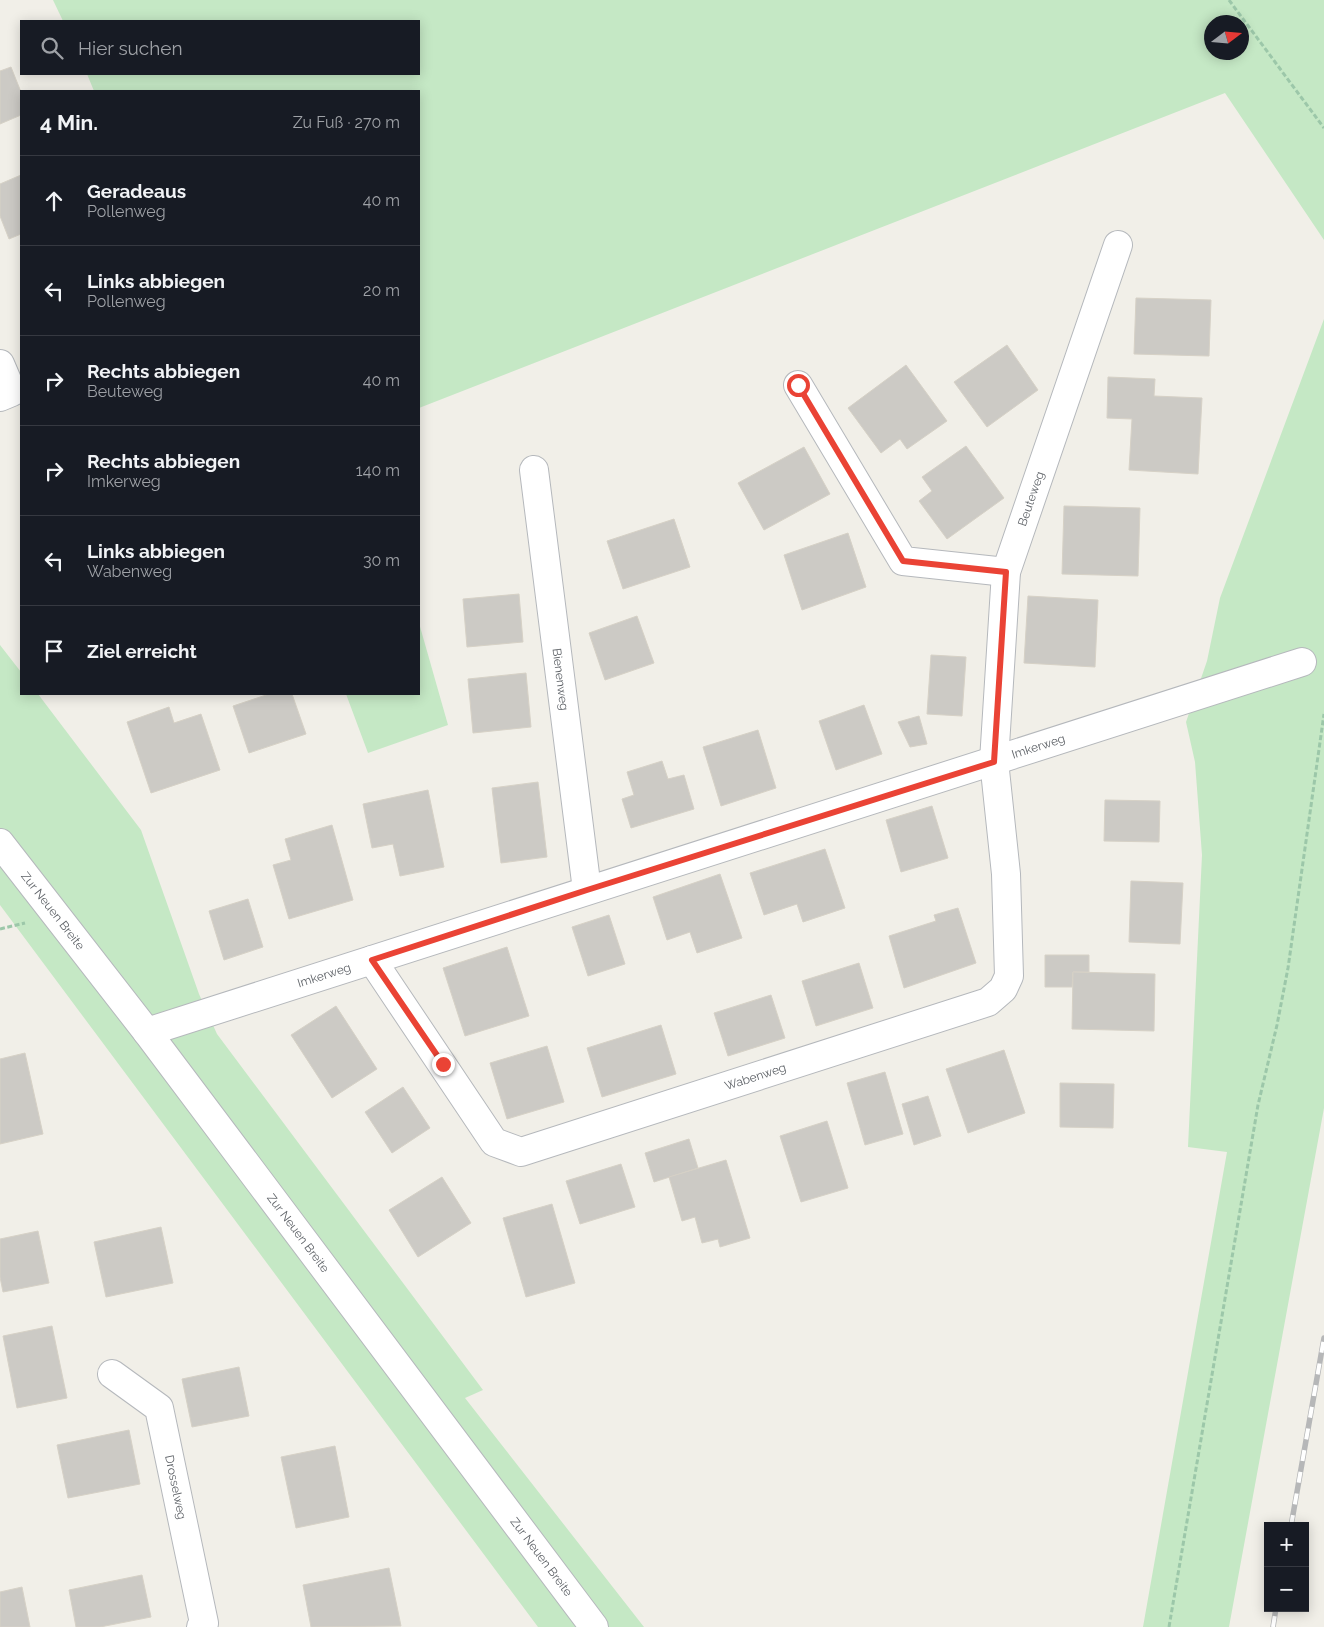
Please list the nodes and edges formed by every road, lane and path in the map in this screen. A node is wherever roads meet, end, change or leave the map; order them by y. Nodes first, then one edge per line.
1 (1228, 0) edge
2 (1324, 128) edge
3 (1118, 245) dead end
4 (0, 364) edge
5 (798, 385) dead end
6 (11, 393) edge
7 (534, 470) dead end
8 (1006, 572) junction
9 (1302, 662) dead end
10 (1324, 714) edge
11 (994, 762) junction
12 (0, 843) edge
13 (587, 890) junction
14 (33, 921) dead end
15 (0, 929) edge
16 (372, 960) junction
17 (147, 1032) junction
18 (112, 1374) dead end
19 (203, 1625) edge
20 (594, 1627) edge
21 (1169, 1627) edge

1 - 2 path
3 - 8 street, Beuteweg
4 - 6 street
5 - 8 street
7 - 13 street, Bienenweg
8 - 11 street, Beuteweg
9 - 11 street, Imkerweg
10 - 21 path
11 - 13 street, Imkerweg
11 - 16 street, Wabenweg
12 - 17 street, Zur Neuen Breite
13 - 16 street, Imkerweg
14 - 15 path
16 - 17 street, Imkerweg
17 - 20 street, Zur Neuen Breite
18 - 19 street, Drosselweg

